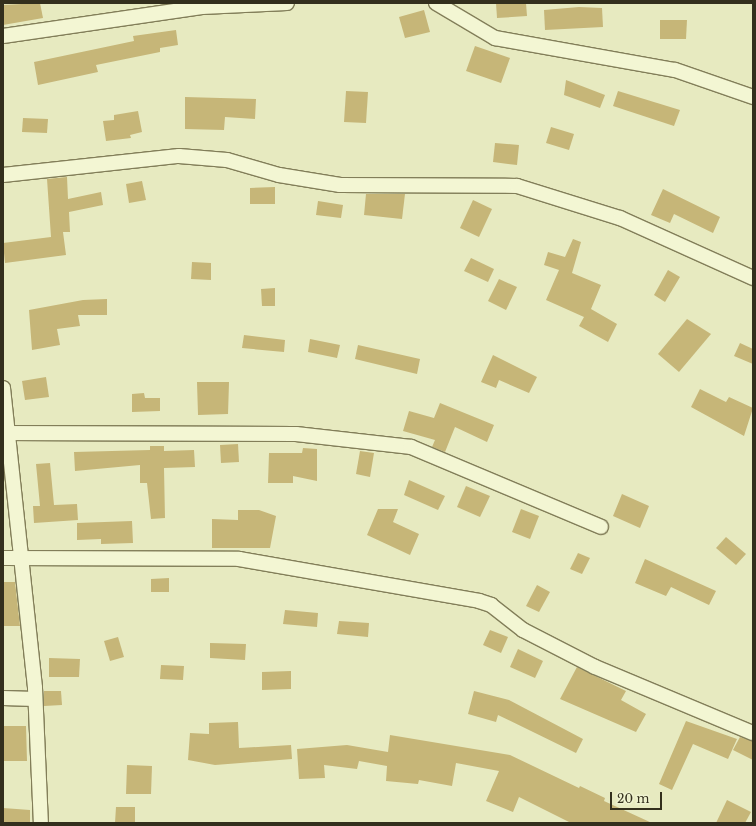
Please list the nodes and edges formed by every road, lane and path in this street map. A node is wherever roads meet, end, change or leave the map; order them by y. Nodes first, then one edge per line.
1 (287, 3) edge
2 (436, 3) edge
3 (3, 36) edge
4 (753, 97) edge
5 (3, 175) edge
6 (753, 278) edge
7 (3, 388) edge
8 (6, 433) edge
9 (601, 527) dead end
10 (3, 558) edge
11 (23, 558) junction
12 (3, 698) edge
13 (35, 699) junction
14 (753, 733) edge
15 (41, 823) edge

1 - 3 street
2 - 4 street
5 - 6 street
7 - 8 street
8 - 9 street
8 - 11 street
10 - 11 street
11 - 13 street
11 - 14 street
12 - 13 street
13 - 15 street

